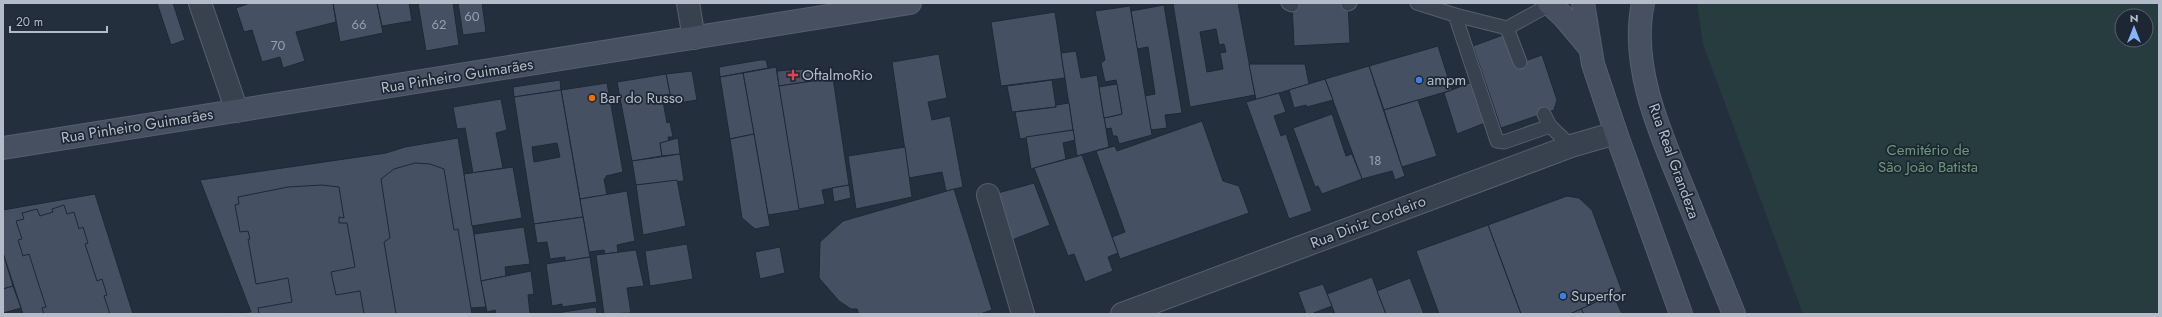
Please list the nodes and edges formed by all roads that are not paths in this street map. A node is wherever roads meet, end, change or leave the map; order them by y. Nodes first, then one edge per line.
1 (200, 3) edge
2 (688, 3) edge
3 (910, 3) edge
4 (1418, 3) edge
5 (1583, 3) edge
6 (1643, 3) edge
7 (1550, 4) edge
8 (1454, 15) junction
9 (1507, 28) junction
10 (694, 38) junction
11 (1590, 48) junction
12 (1520, 62) dead end
13 (237, 110) junction
14 (1616, 133) junction
15 (1571, 146) junction
16 (3, 148) edge
17 (988, 195) dead end
18 (1022, 314) edge
19 (1122, 314) edge
20 (1681, 314) edge
21 (1734, 314) edge

1 - 13 street
2 - 10 street
3 - 10 main road, Rua Pinheiro Guimarães
4 - 8 lane
5 - 11 main road
6 - 21 main road, Rua Real Grandeza
7 - 9 lane
7 - 11 main road
8 - 9 lane
8 - 15 lane
9 - 12 lane
10 - 13 main road, Rua Pinheiro Guimarães
11 - 14 main road
13 - 16 main road, Rua Pinheiro Guimarães
14 - 15 street, Rua Diniz Cordeiro
14 - 20 main road
15 - 19 street, Rua Diniz Cordeiro
17 - 18 street

